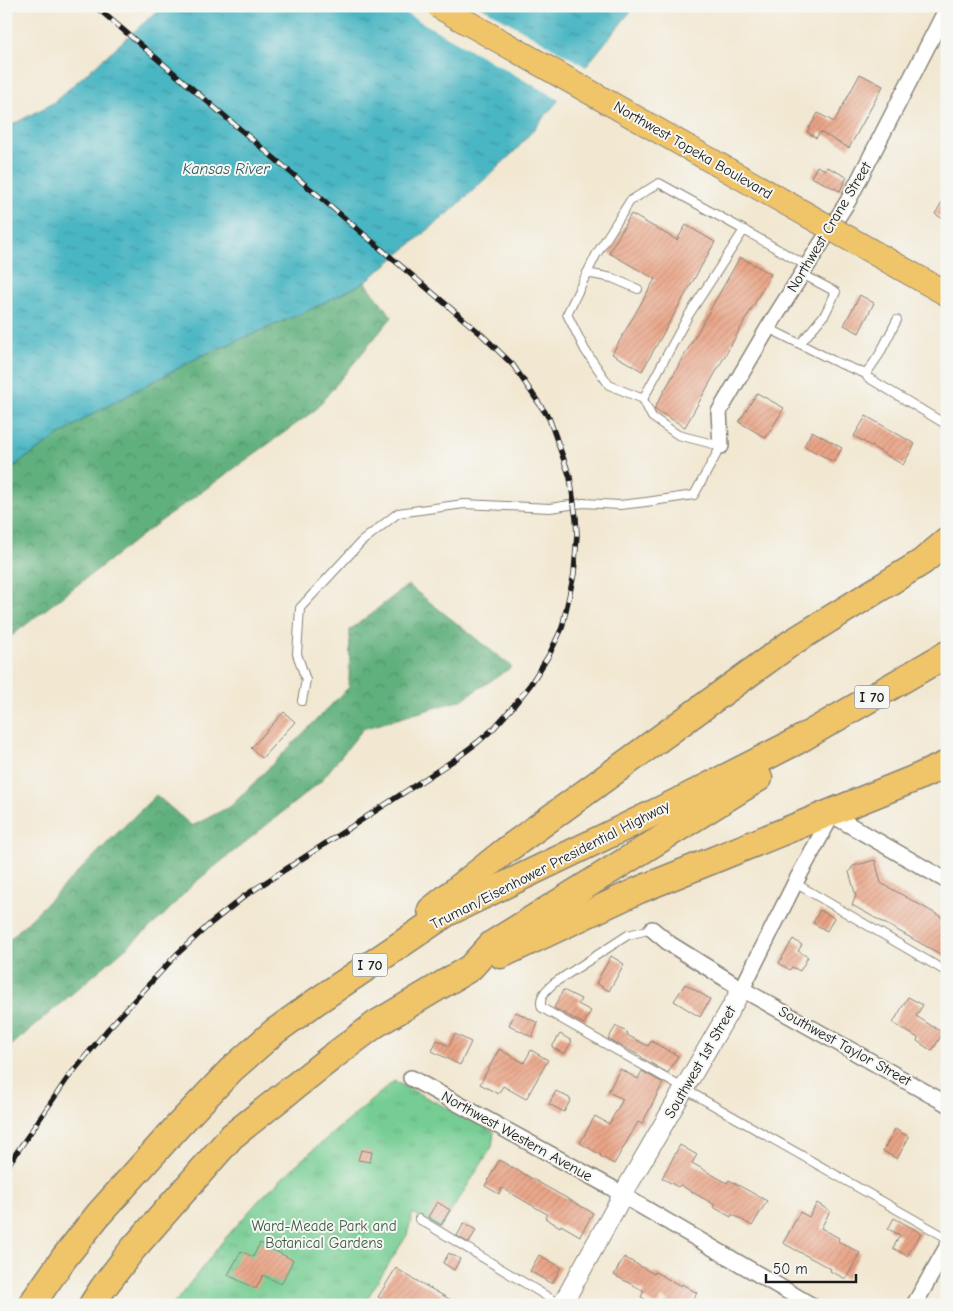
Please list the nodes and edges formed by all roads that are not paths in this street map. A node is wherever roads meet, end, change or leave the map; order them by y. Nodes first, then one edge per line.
1 (438, 6) edge
2 (945, 13) edge
3 (744, 230) junction
4 (804, 270) junction
5 (587, 273) junction
6 (638, 289) dead end
7 (947, 294) edge
8 (897, 320) dead end
9 (768, 328) junction
10 (800, 344) junction
11 (866, 374) junction
12 (643, 399) junction
13 (947, 425) edge
14 (722, 446) junction
15 (947, 541) edge
16 (947, 654) edge
17 (947, 671) edge
18 (302, 700) dead end
19 (800, 746) junction
20 (947, 764) edge
21 (947, 881) edge
22 (795, 883) junction
23 (652, 928) joint
24 (470, 968) junction
25 (947, 972) edge
26 (742, 989) junction
27 (317, 1001) junction
28 (411, 1078) dead end
29 (684, 1088) junction
30 (947, 1104) edge
31 (622, 1195) junction
32 (419, 1220) dead end
33 (947, 1238) edge
34 (947, 1247) edge
35 (31, 1305) edge
36 (92, 1305) edge
37 (562, 1305) edge
38 (811, 1305) edge
39 (914, 1305) edge

1 - 7 main road, Northwest Topeka Boulevard, bridge
2 - 4 street, Northwest Crane Street
3 - 4 lane
3 - 5 lane
3 - 12 lane
4 - 9 street, Northwest Crane Street
4 - 10 lane
5 - 6 lane
5 - 12 lane
8 - 11 lane
9 - 10 lane
9 - 14 street, Northwest Crane Street
10 - 11 lane
11 - 13 lane
12 - 14 lane
14 - 18 lane
15 - 27 highway
16 - 19 highway, Truman/Eisenhower Presidential Highway / I 70
17 - 19 highway, Truman/Eisenhower Presidential Highway / I 70
19 - 24 highway, Truman/Eisenhower Presidential Highway / I 70
19 - 27 highway, Truman/Eisenhower Presidential Highway / I 70
20 - 24 highway
21 - 22 street, Southwest 1st Street
22 - 25 lane
22 - 26 street, Southwest 1st Street
23 - 26 street, Southwest Taylor Street
23 - 29 lane
24 - 36 highway, Truman/Eisenhower Presidential Highway / I 70
26 - 29 street, Southwest 1st Street
26 - 30 street, Southwest Taylor Street
27 - 35 highway, Truman/Eisenhower Presidential Highway / I 70
28 - 31 street, Northwest Western Avenue
29 - 31 street, Southwest 1st Street
29 - 33 lane
31 - 37 street, Southwest 1st Street
31 - 38 street, Northwest Western Avenue
32 - 37 lane
34 - 39 street

